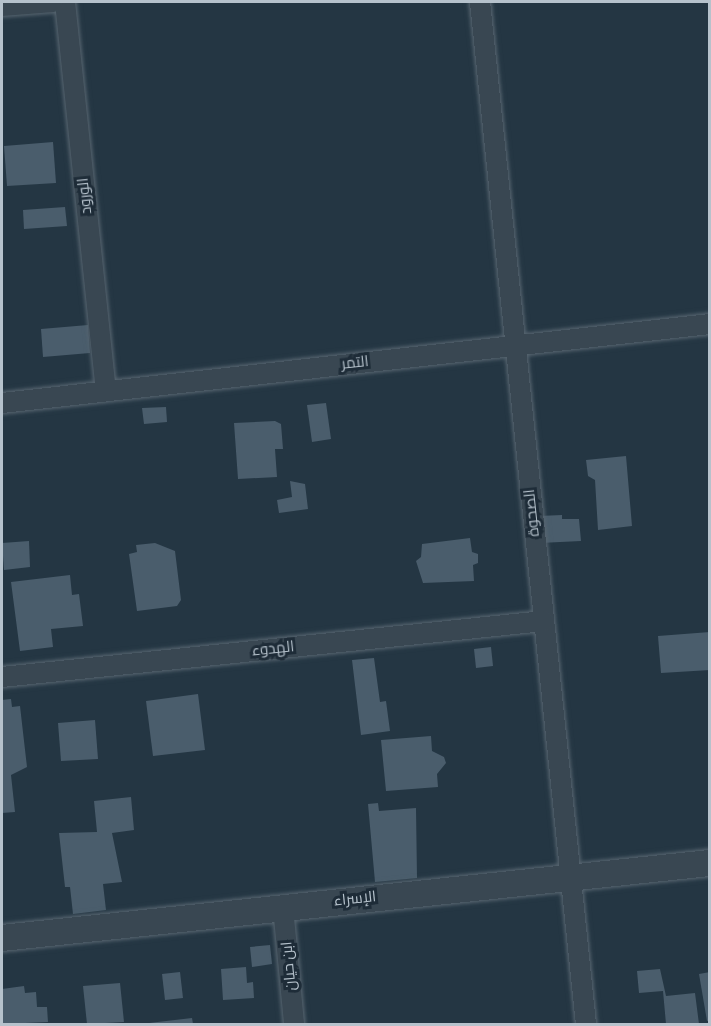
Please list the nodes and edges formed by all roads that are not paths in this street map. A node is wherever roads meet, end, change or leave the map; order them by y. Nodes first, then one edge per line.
1 (53, 2) edge
2 (64, 2) edge
3 (480, 2) edge
4 (2, 6) edge
5 (710, 324) edge
6 (514, 345) junction
7 (106, 391) junction
8 (2, 403) edge
9 (544, 621) junction
10 (2, 677) edge
11 (710, 863) edge
12 (569, 878) junction
13 (283, 907) junction
14 (2, 938) edge
15 (294, 1024) edge
16 (586, 1024) edge

1 - 4 street
2 - 7 street, الورود
3 - 6 street, الصحوة
5 - 6 street, التمر
6 - 7 street, التمر
6 - 9 street, الصحوة
7 - 8 street, التمر
9 - 10 street, الهدوء
9 - 12 street, الصحوة
11 - 12 street, الإسراء
12 - 13 street, الإسراء
12 - 16 street, الصحوة
13 - 14 street, الإسراء
13 - 15 street, ابن حيان

